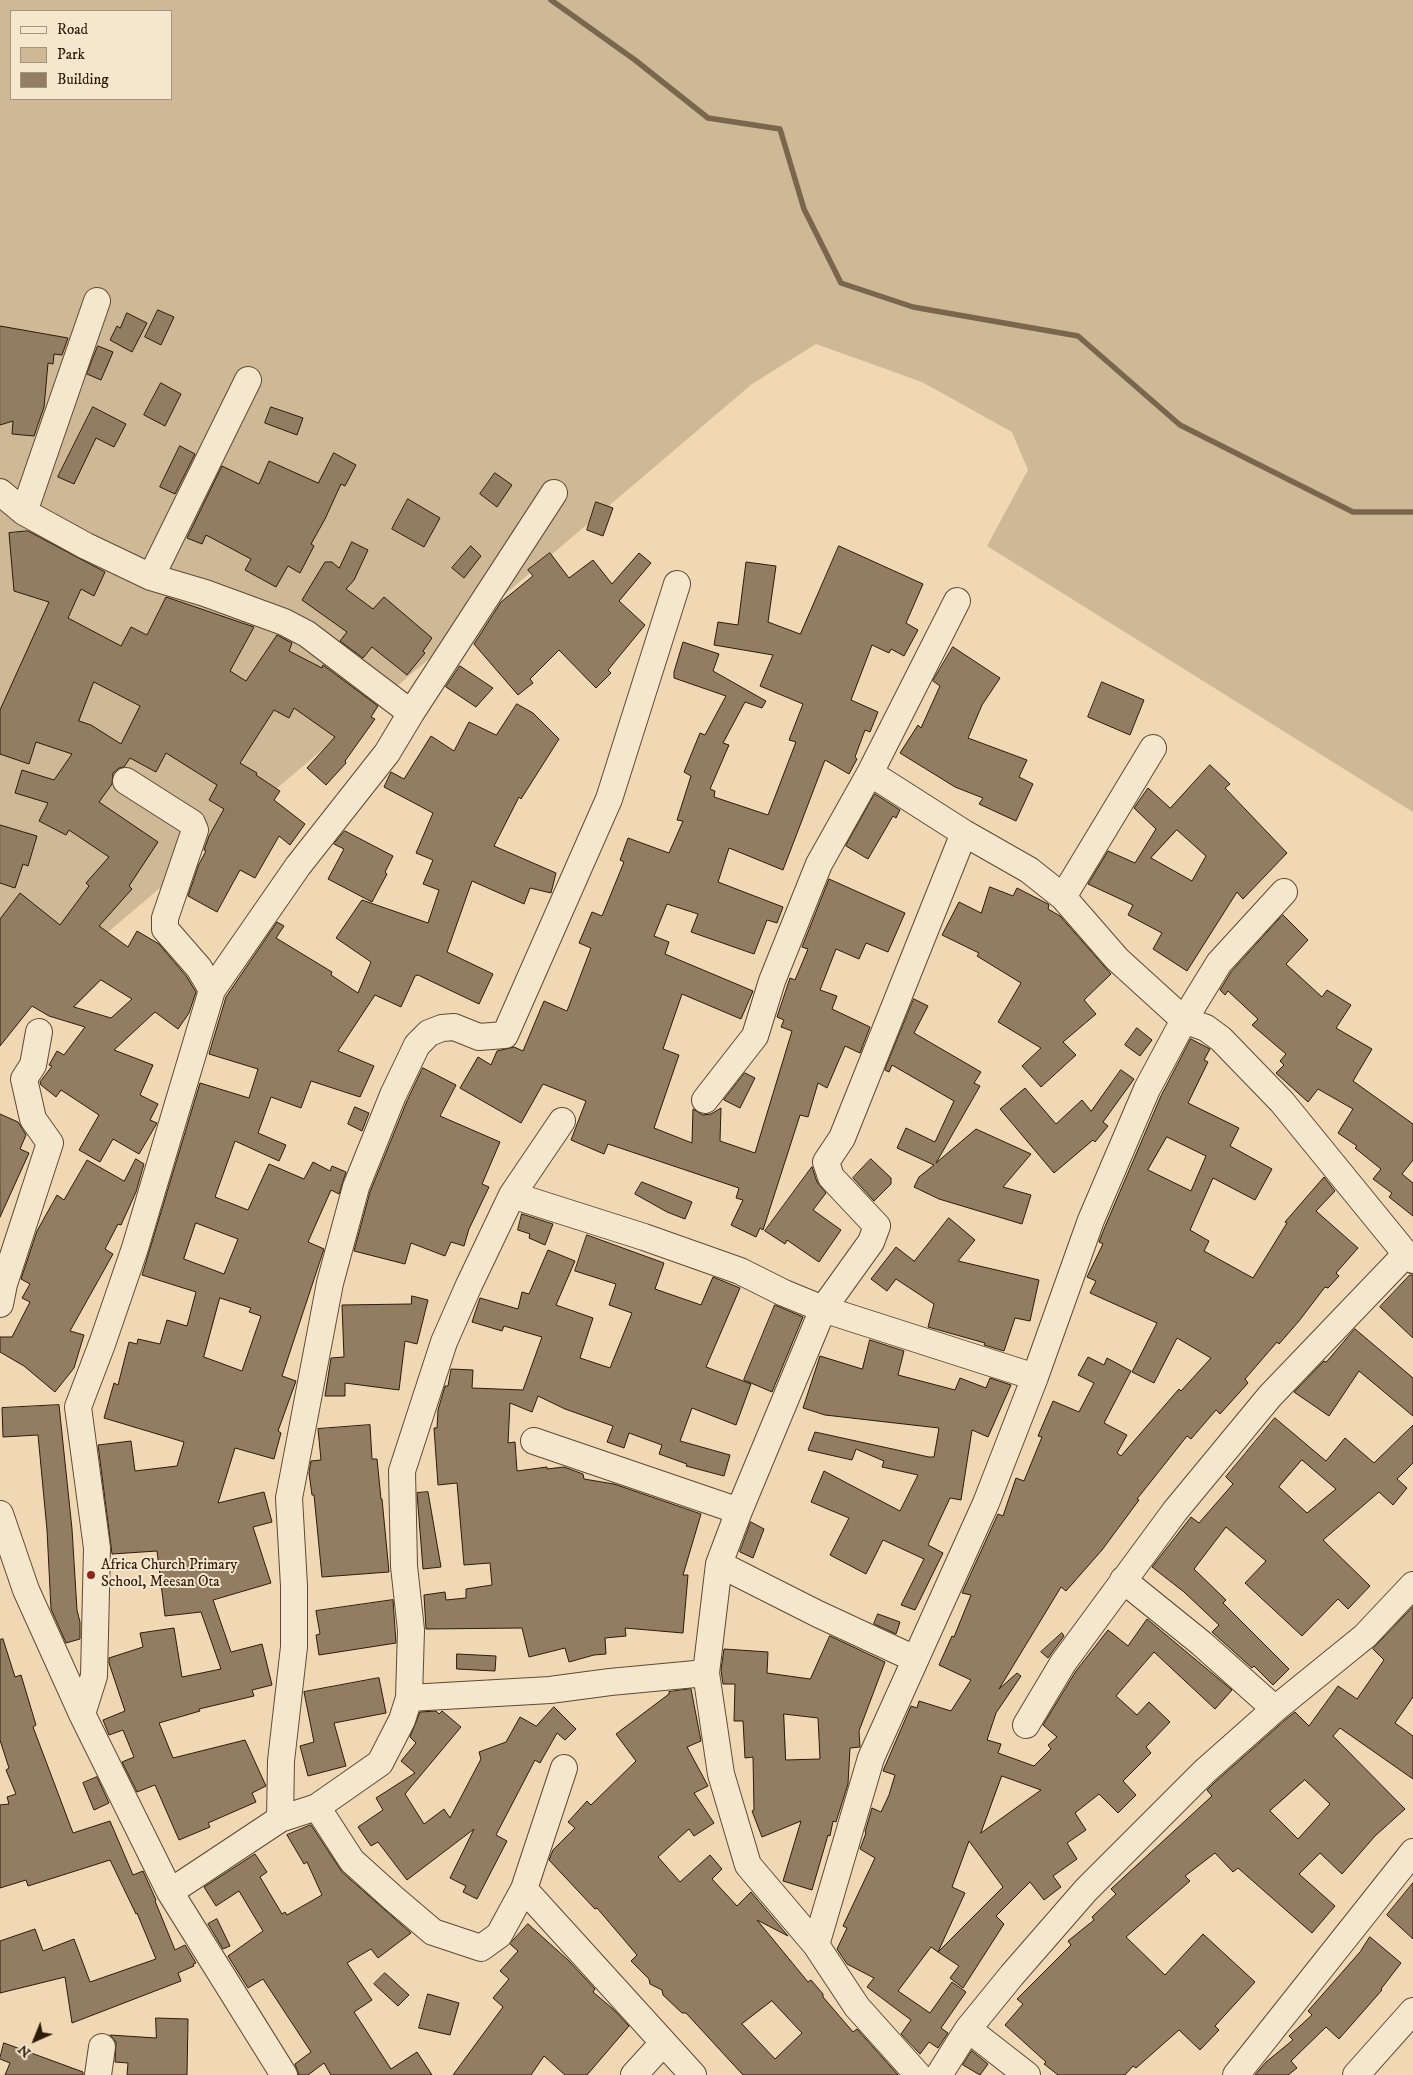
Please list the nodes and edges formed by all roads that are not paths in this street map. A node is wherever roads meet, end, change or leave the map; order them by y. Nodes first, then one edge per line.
1 (97, 302) dead end
2 (248, 380) dead end
3 (0, 492) edge
4 (554, 493) dead end
5 (24, 512) junction
6 (151, 577) junction
7 (677, 584) dead end
8 (958, 601) dead end
9 (411, 713) junction
10 (1153, 748) dead end
11 (870, 772) junction
12 (126, 781) dead end
13 (964, 832) junction
14 (1284, 892) dead end
15 (1063, 897) junction
16 (212, 990) junction
17 (1184, 1020) junction
18 (38, 1032) dead end
19 (705, 1100) dead end
20 (562, 1121) dead end
21 (512, 1195) junction
22 (1410, 1257) edge
23 (1, 1291) edge
24 (823, 1309) junction
25 (1036, 1377) junction
26 (534, 1441) dead end
27 (739, 1511) junction
28 (0, 1516) edge
29 (719, 1564) junction
30 (1122, 1580) junction
31 (1413, 1585) edge
32 (915, 1659) junction
33 (706, 1673) junction
34 (410, 1698) junction
35 (1275, 1709) junction
36 (82, 1714) junction
37 (1026, 1725) dead end
38 (564, 1768) dead end
39 (317, 1807) junction
40 (280, 1819) junction
41 (1413, 1852) edge
42 (524, 1889) junction
43 (170, 1892) junction
44 (816, 1945) junction
45 (1413, 2011) edge
46 (968, 2030) junction
47 (664, 2043) junction
48 (102, 2047) dead end
49 (98, 2075) edge
50 (284, 2075) edge
51 (634, 2075) edge
52 (693, 2075) edge
53 (918, 2075) edge
54 (939, 2075) edge
55 (1027, 2075) edge
56 (1236, 2075) edge
57 (1356, 2075) edge

1 - 5 street
2 - 6 street
3 - 5 street
4 - 9 street
5 - 6 street
6 - 9 street
7 - 40 street
8 - 11 street
9 - 16 street
10 - 15 street
11 - 13 street
11 - 19 street
12 - 16 street
13 - 15 street
13 - 24 street
14 - 17 street
15 - 17 street
16 - 36 street
17 - 22 street
17 - 25 street
18 - 23 street
20 - 21 street
21 - 24 street
21 - 34 street
22 - 30 street
24 - 25 street
24 - 27 street
25 - 32 street
26 - 27 street
27 - 29 street
28 - 36 street
29 - 32 street
29 - 33 street
30 - 35 street
30 - 37 street
31 - 35 street
32 - 44 street
33 - 34 street
33 - 44 street
34 - 39 street
35 - 46 street
36 - 43 street
38 - 42 street
39 - 40 street
39 - 42 street
40 - 43 street
41 - 56 street
42 - 47 street
43 - 50 street
44 - 53 street
45 - 57 street
46 - 54 street
46 - 55 street
47 - 51 street
47 - 52 street
48 - 49 street

